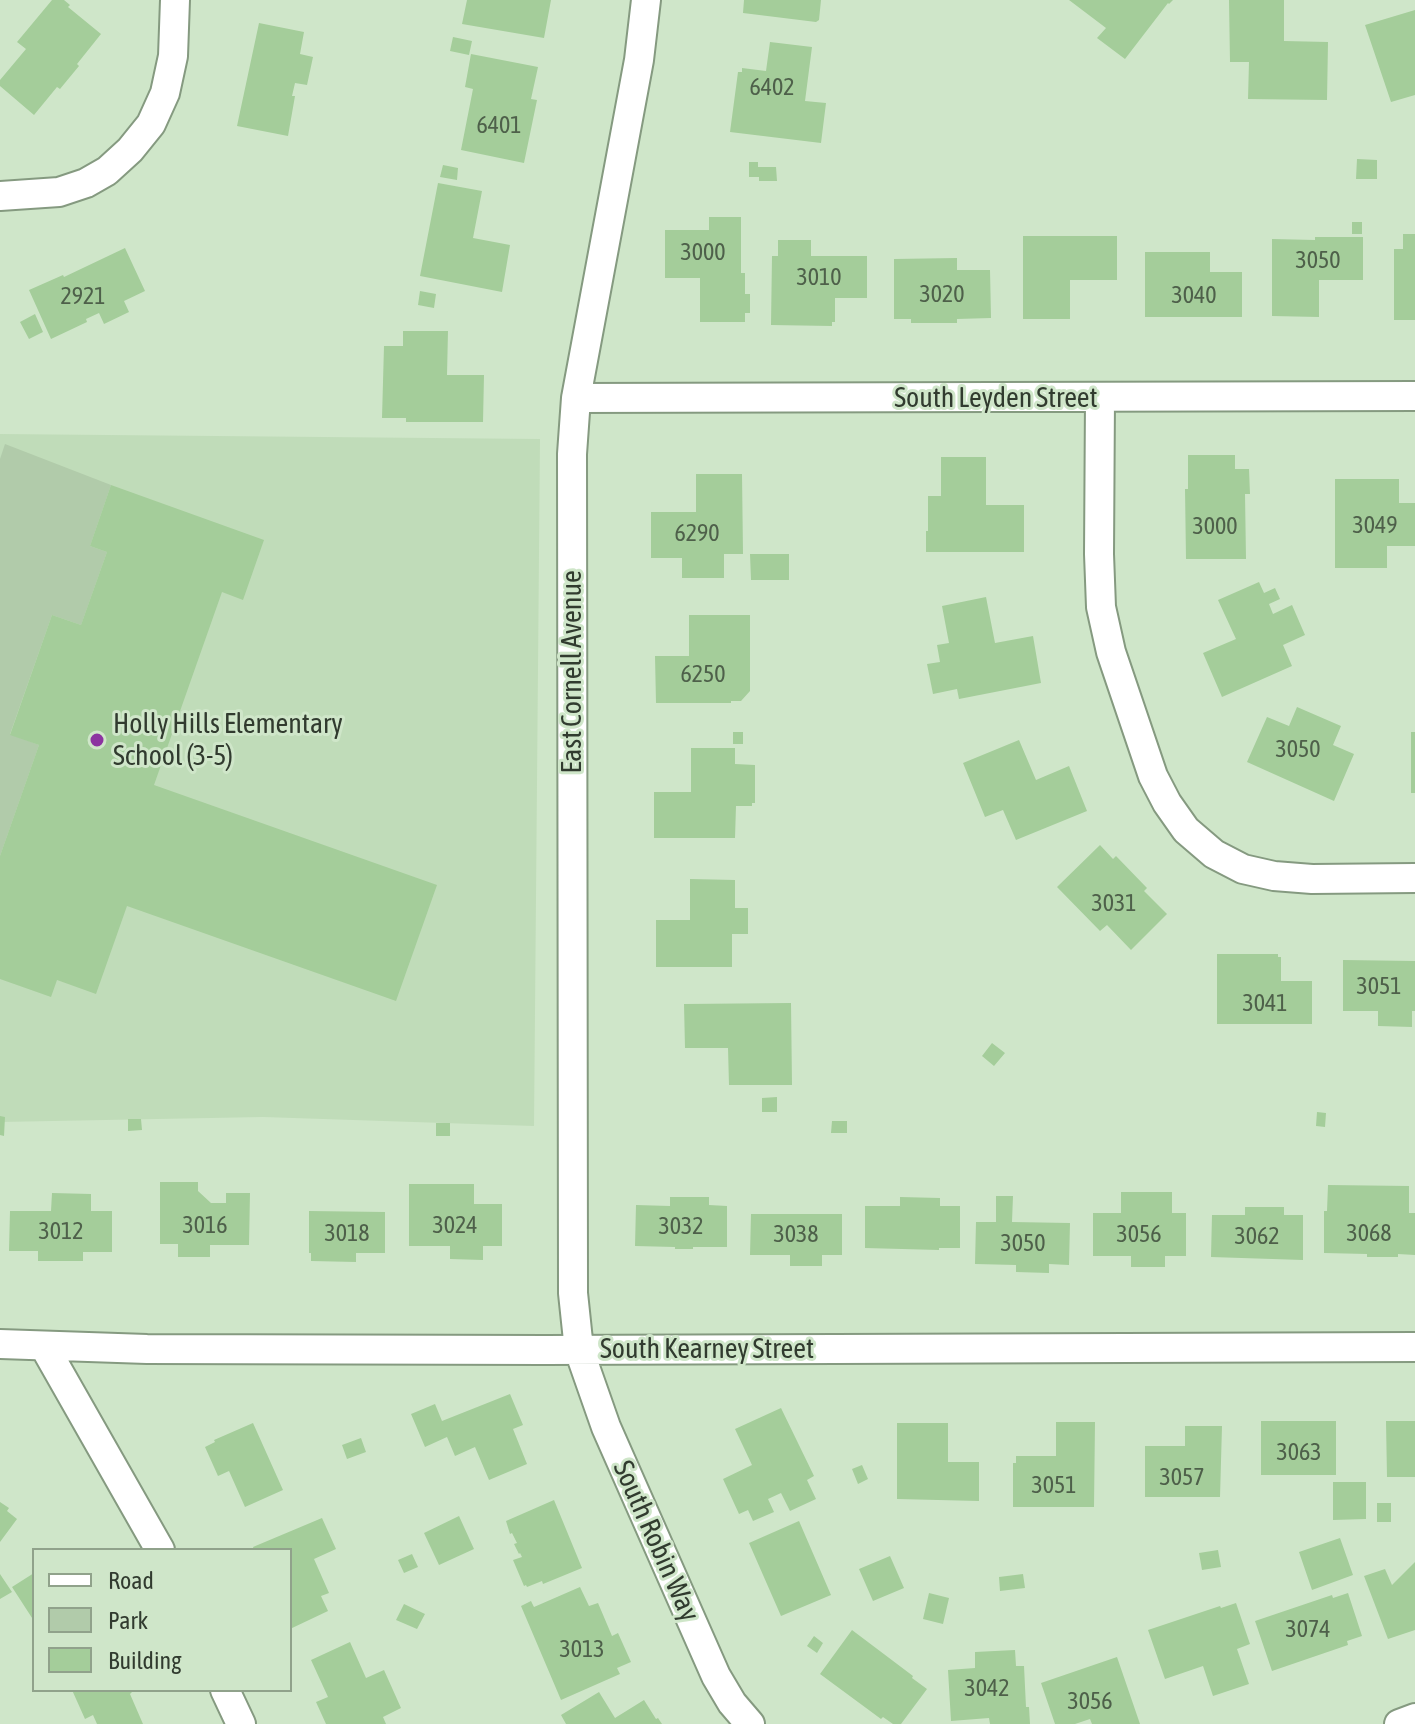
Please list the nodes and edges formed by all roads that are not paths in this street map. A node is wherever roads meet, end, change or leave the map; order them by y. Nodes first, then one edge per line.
1 (175, 0) edge
2 (646, 0) edge
3 (0, 196) edge
4 (1415, 396) edge
5 (576, 398) junction
6 (1100, 398) junction
7 (1415, 878) edge
8 (0, 1344) edge
9 (44, 1346) junction
10 (1415, 1347) edge
11 (579, 1350) junction
12 (159, 1548) edge
13 (226, 1692) edge
14 (1415, 1718) edge
15 (241, 1724) edge
16 (750, 1724) edge
17 (1399, 1724) edge

1 - 3 street
2 - 5 street, East Cornell Avenue
4 - 6 street, South Leyden Street
5 - 6 street, South Leyden Street
5 - 11 street, East Cornell Avenue
6 - 7 street
8 - 9 street, South Kearney Street
9 - 11 street, South Kearney Street
9 - 12 street
10 - 11 street, South Kearney Street
11 - 16 street, South Robin Way
13 - 15 street
14 - 17 street

